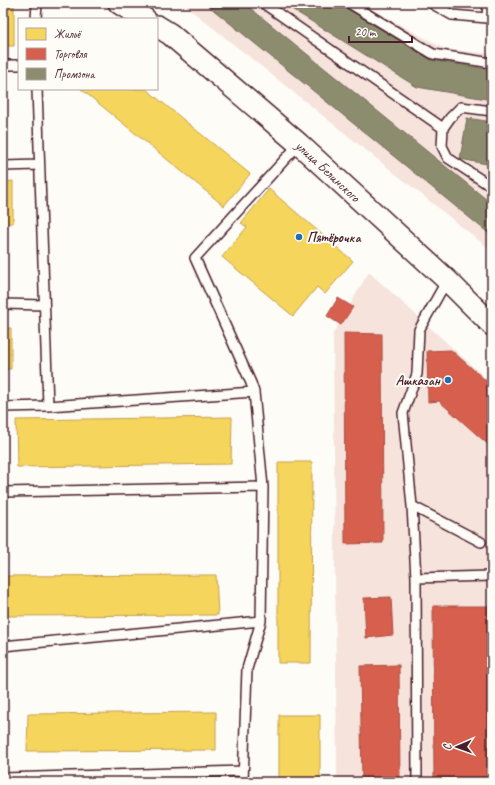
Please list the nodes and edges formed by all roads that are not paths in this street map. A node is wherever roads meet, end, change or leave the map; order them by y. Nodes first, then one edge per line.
1 (37, 3) edge
2 (119, 3) edge
3 (263, 3) edge
4 (349, 3) edge
5 (431, 3) edge
6 (488, 3) edge
7 (36, 18) edge
8 (143, 18) edge
9 (158, 27) edge
10 (492, 63) edge
11 (3, 65) edge
12 (18, 65) edge
13 (37, 90) edge
14 (492, 111) edge
15 (443, 128) junction
16 (299, 144) junction
17 (39, 165) junction
18 (3, 166) edge
19 (492, 187) edge
20 (447, 280) junction
21 (3, 304) edge
22 (44, 305) junction
23 (492, 325) edge
24 (254, 392) junction
25 (48, 406) junction
26 (3, 407) edge
27 (264, 487) junction
28 (3, 492) edge
29 (412, 506) junction
30 (481, 542) dead end
31 (492, 576) edge
32 (416, 578) junction
33 (261, 621) junction
34 (3, 646) edge
35 (243, 771) junction
36 (3, 778) edge
37 (244, 782) edge
38 (417, 782) edge

1 - 7 lane
2 - 8 street
3 - 15 lane
4 - 10 lane
5 - 6 lane
9 - 16 street, улица Белинского
11 - 12 lane
13 - 17 lane
14 - 15 lane
15 - 19 lane
16 - 20 street, улица Белинского
16 - 24 lane
17 - 18 lane
17 - 22 lane
20 - 23 street, улица Белинского
20 - 29 lane
21 - 22 lane
22 - 25 lane
24 - 25 lane
24 - 27 lane
25 - 26 lane
27 - 28 lane
27 - 33 lane
29 - 30 lane
29 - 32 lane
31 - 32 lane
32 - 38 lane
33 - 34 lane
33 - 35 lane
35 - 36 lane
35 - 37 lane

